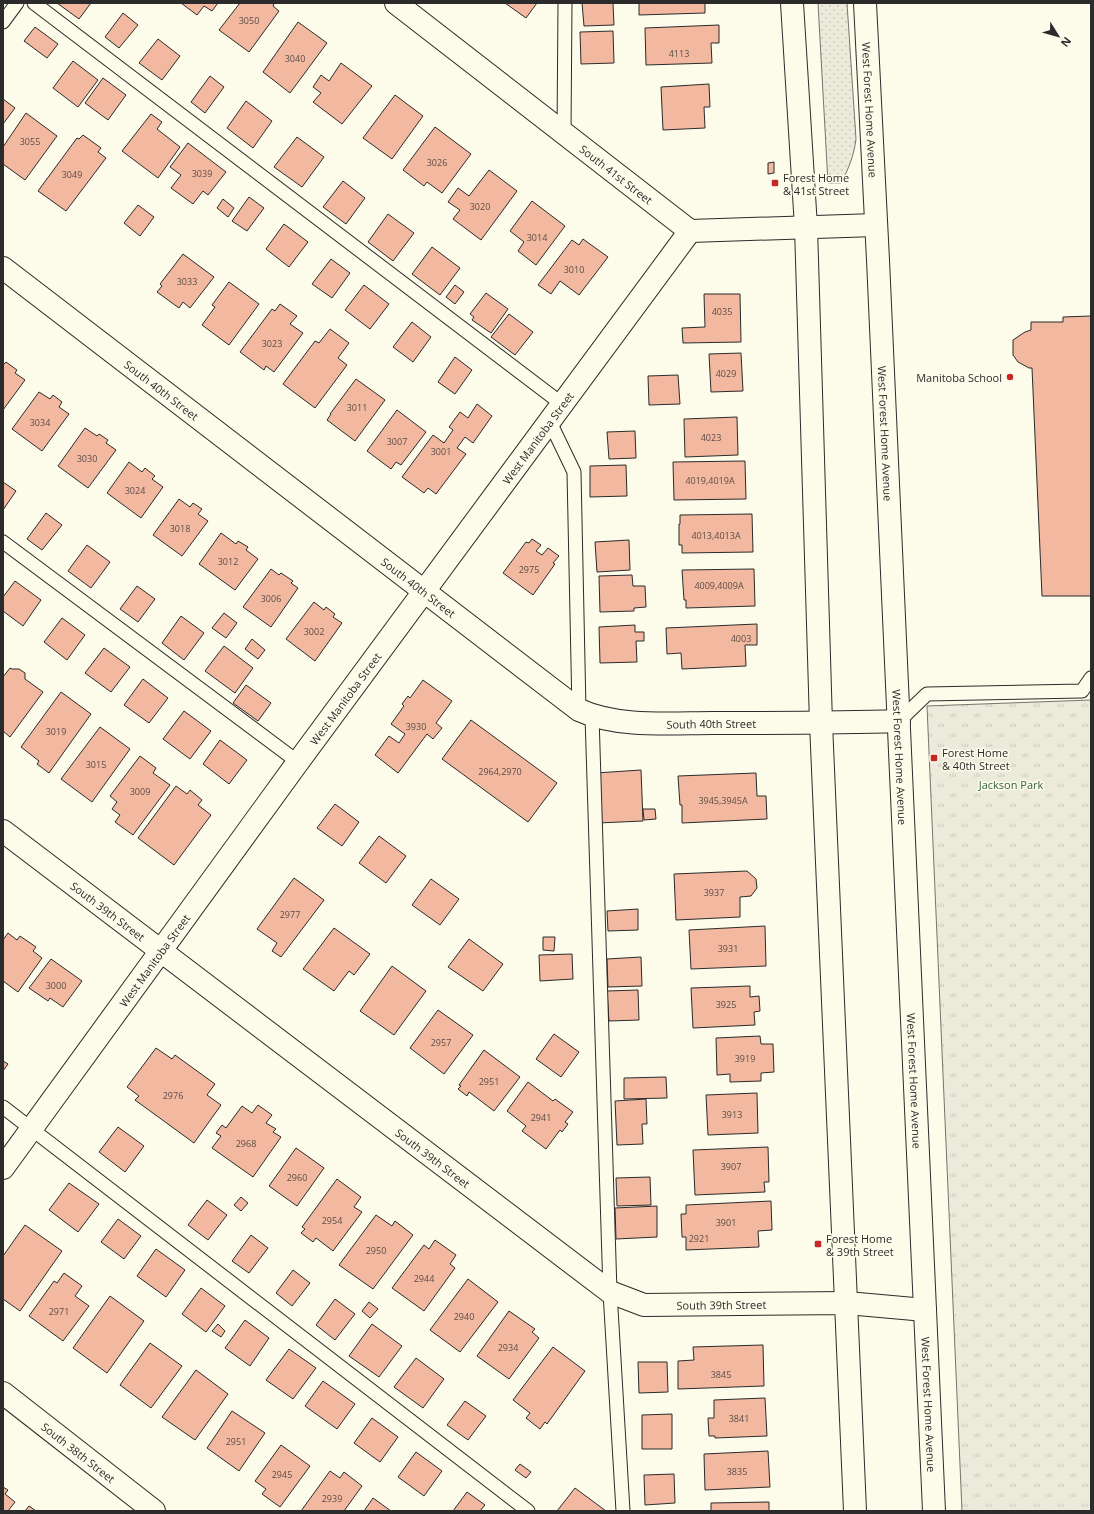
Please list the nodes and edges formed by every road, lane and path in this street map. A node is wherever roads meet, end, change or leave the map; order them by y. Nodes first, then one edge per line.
1 (17, 3) edge
2 (34, 3) edge
3 (396, 3) edge
4 (566, 3) edge
5 (792, 3) edge
6 (865, 3) edge
7 (3, 22) edge
8 (564, 133) junction
9 (876, 225) junction
10 (806, 227) junction
11 (690, 231) junction
12 (3, 268) edge
13 (556, 412) junction
14 (3, 542) edge
15 (424, 592) junction
16 (1091, 678) edge
17 (1086, 691) edge
18 (585, 713) junction
19 (898, 721) junction
20 (821, 723) junction
21 (298, 762) junction
22 (3, 831) edge
23 (161, 952) junction
24 (3, 1107) edge
25 (31, 1128) junction
26 (3, 1168) edge
27 (610, 1292) junction
28 (847, 1303) junction
29 (925, 1310) junction
30 (3, 1393) edge
31 (154, 1511) edge
32 (528, 1511) edge
33 (623, 1511) edge
34 (855, 1511) edge
35 (934, 1511) edge

1 - 7 lane
2 - 13 lane
3 - 8 street, South 41st Street
4 - 8 lane
5 - 10 street
6 - 9 street, West Forest Home Avenue
8 - 11 street, South 41st Street
9 - 10 street
9 - 19 street, West Forest Home Avenue
10 - 11 street
10 - 20 street
11 - 13 street, West Manitoba Street
12 - 15 street, South 40th Street
13 - 15 street, West Manitoba Street
13 - 18 lane
14 - 21 lane
15 - 18 street, South 40th Street
15 - 21 street, West Manitoba Street
16 - 17 lane
17 - 19 lane
18 - 20 street, South 40th Street
18 - 27 lane
19 - 20 street, South 40th Street
19 - 29 street, West Forest Home Avenue
20 - 28 street
21 - 23 street, West Manitoba Street
22 - 23 street, South 39th Street
23 - 25 street, West Manitoba Street
23 - 27 street, South 39th Street
24 - 25 lane
25 - 26 street, West Manitoba Street
25 - 32 lane
27 - 28 street, South 39th Street
27 - 33 lane
28 - 29 street, South 39th Street
28 - 34 street
29 - 35 street, West Forest Home Avenue
30 - 31 street, South 38th Street

